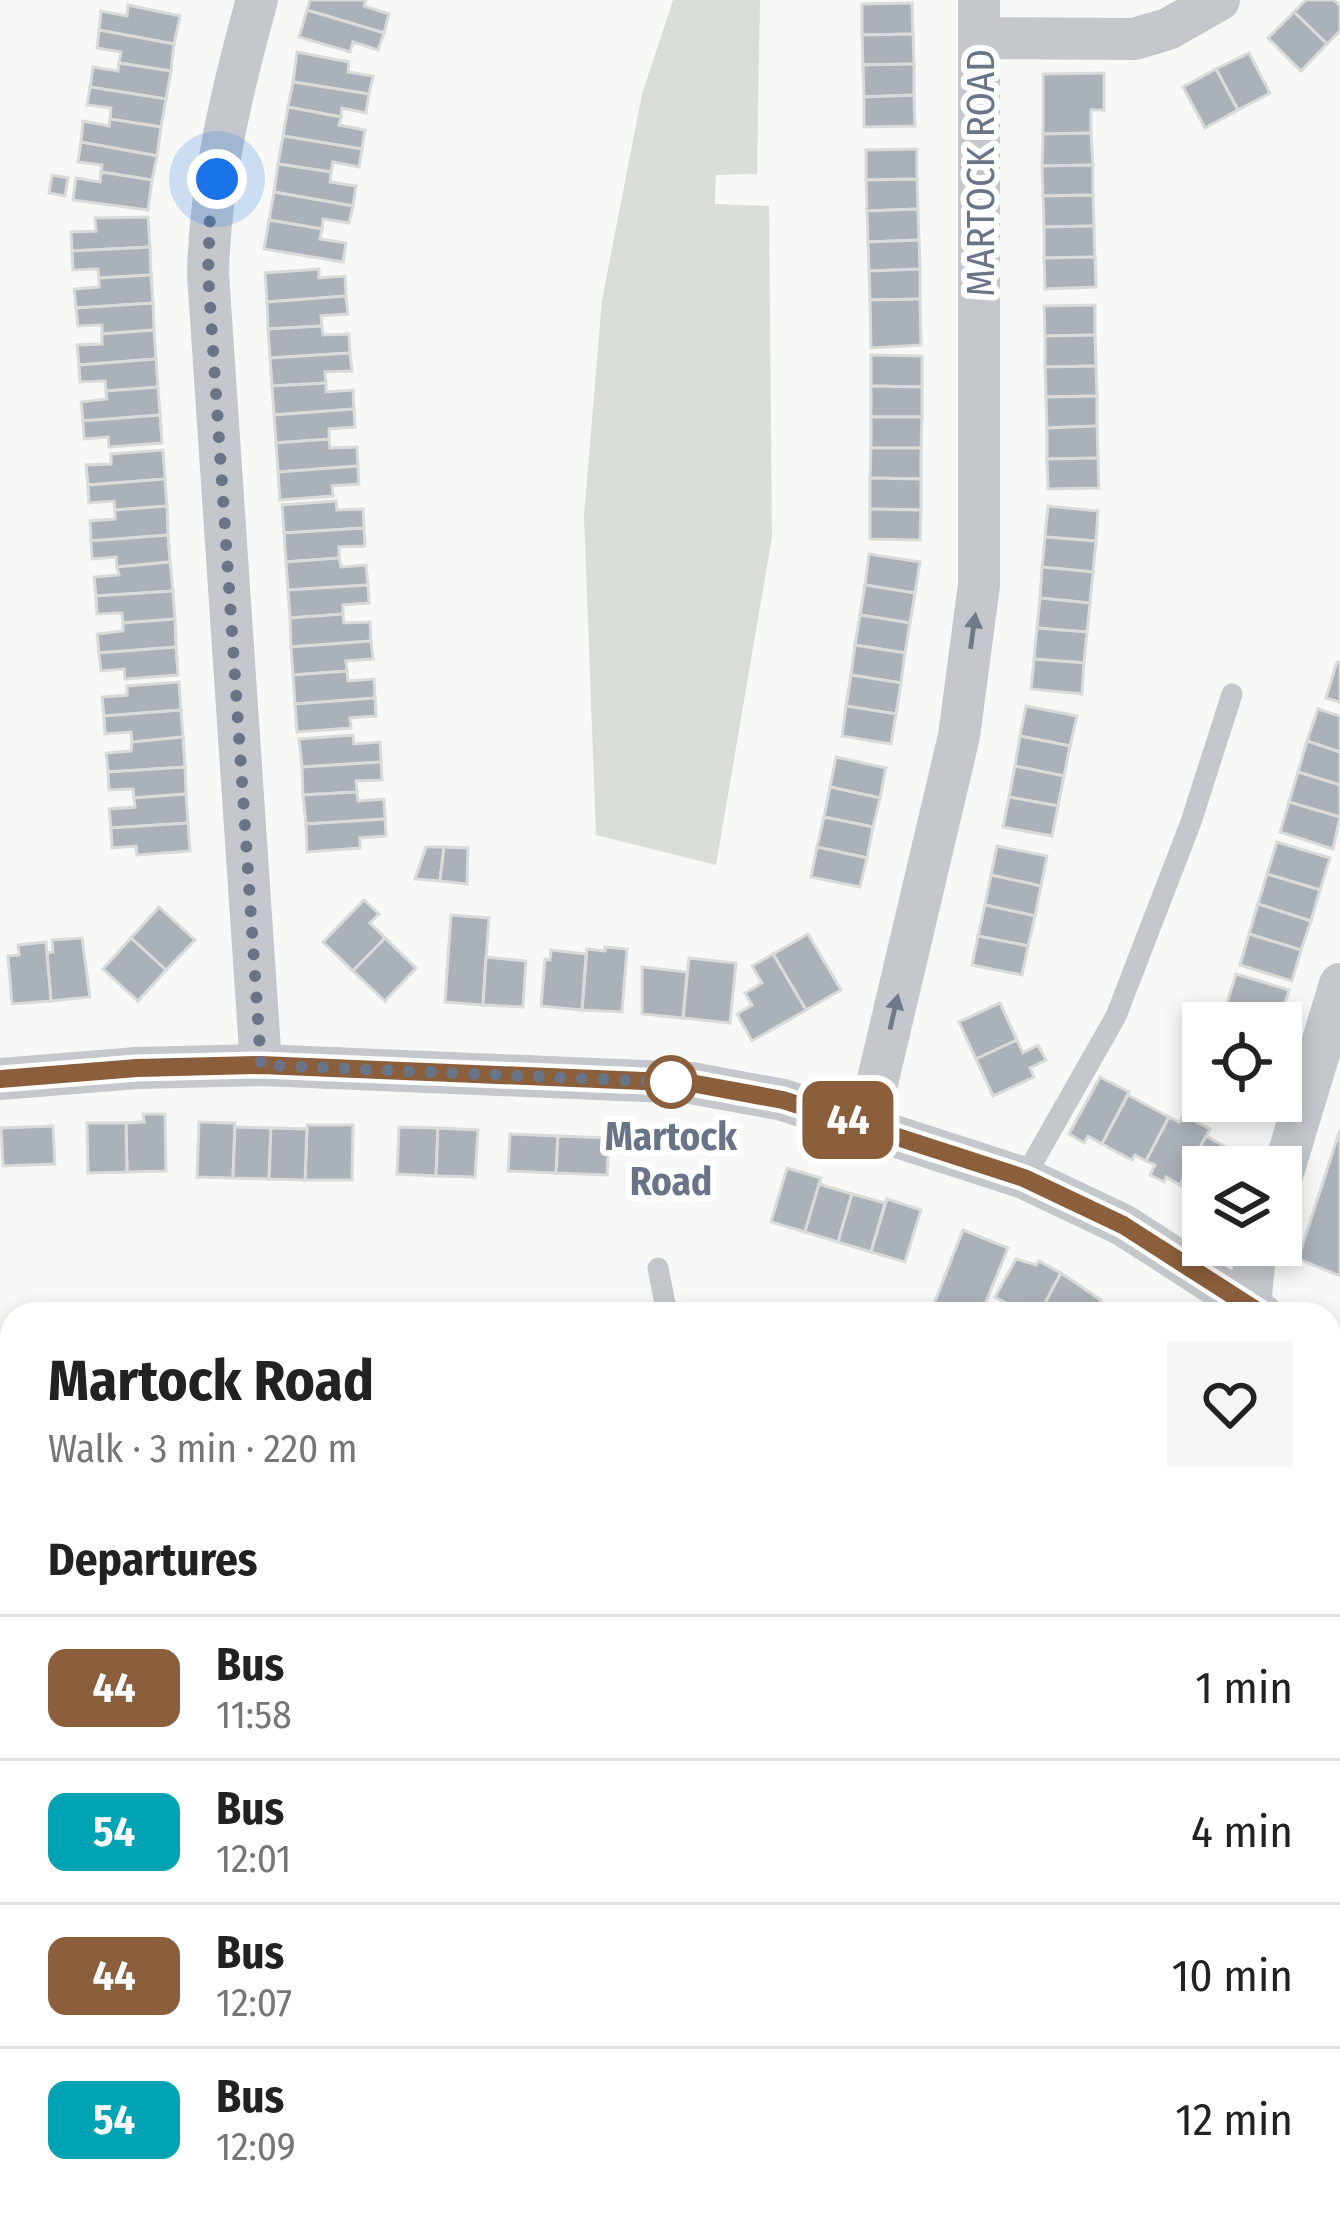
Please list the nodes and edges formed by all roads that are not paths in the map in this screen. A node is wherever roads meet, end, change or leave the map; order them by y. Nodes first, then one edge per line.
1 (257, 0) edge
2 (1219, 0) edge
3 (980, 19) edge
4 (1232, 694) dead end
5 (1340, 984) edge
6 (261, 1065) junction
7 (0, 1079) edge
8 (867, 1126) junction
9 (1291, 1146) edge
10 (1024, 1178) junction
11 (1256, 1266) edge
12 (658, 1268) dead end
13 (665, 1302) edge
14 (1245, 1302) edge
15 (1256, 1302) edge

1 - 6 street
2 - 3 street
8 -> 3 street, MARTOCK ROAD
4 - 10 lane
5 - 9 street
6 - 7 street
6 - 8 street
8 - 10 street
10 - 14 street
11 - 15 street
12 - 13 lane

